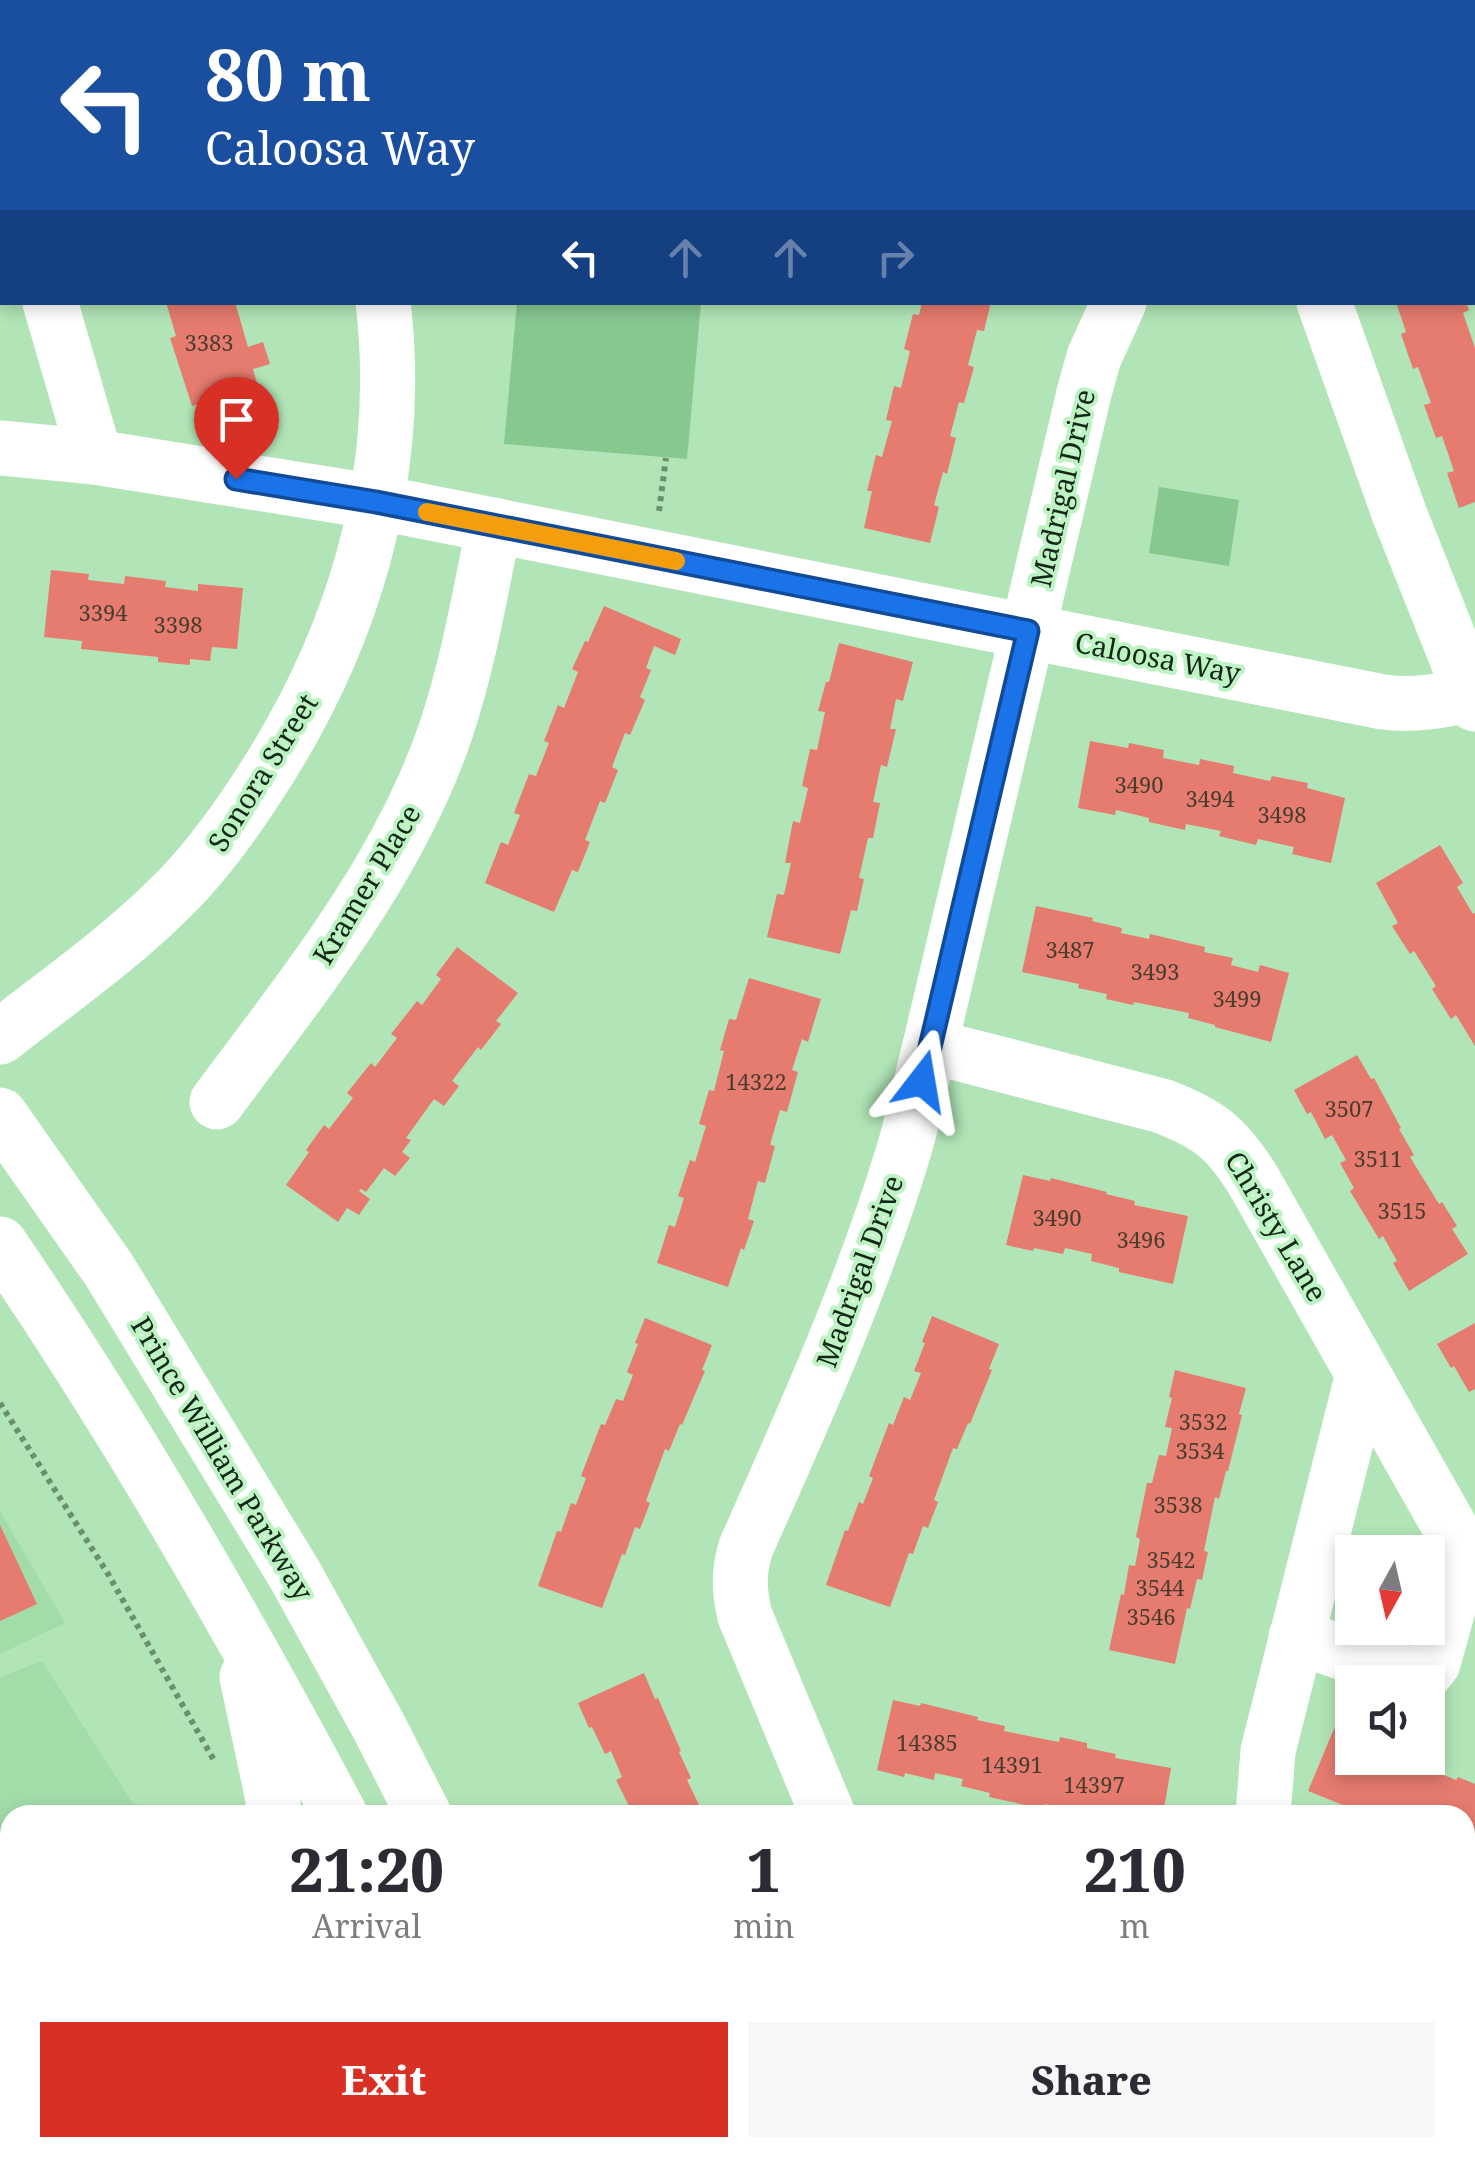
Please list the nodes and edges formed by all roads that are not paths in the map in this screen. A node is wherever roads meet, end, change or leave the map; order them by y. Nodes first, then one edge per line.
1 (51, 305) edge
2 (383, 305) edge
3 (1118, 305) edge
4 (1325, 305) edge
5 (0, 448) edge
6 (95, 457) junction
7 (376, 502) junction
8 (494, 525) junction
9 (1028, 631) junction
10 (1473, 700) edge
11 (0, 1037) edge
12 (930, 1046) junction
13 (216, 1102) dead end
14 (0, 1116) edge
15 (0, 1244) edge
16 (1363, 1374) junction
17 (235, 1620) junction
18 (1296, 1637) junction
19 (273, 1805) edge
20 (335, 1805) edge
21 (419, 1805) edge
22 (824, 1805) edge
23 (1264, 1805) edge

1 - 6 main road
2 - 7 main road, Sonora Street
3 - 9 main road, Madrigal Drive
4 - 10 main road
5 - 6 main road, Caloosa Way
6 - 7 main road, Caloosa Way
7 - 8 main road, Caloosa Way
7 - 11 main road, Sonora Street
8 - 9 main road, Caloosa Way
8 - 13 main road, Kramer Place
9 - 10 main road, Caloosa Way
9 - 12 main road, Madrigal Drive
12 - 16 main road, Christy Lane
12 - 22 main road, Madrigal Drive
14 - 21 main road, Prince William Parkway
15 - 17 main road
16 - 18 main road
16 - 18 main road, Christy Lane
17 - 19 main road
17 - 20 main road
18 - 23 main road

